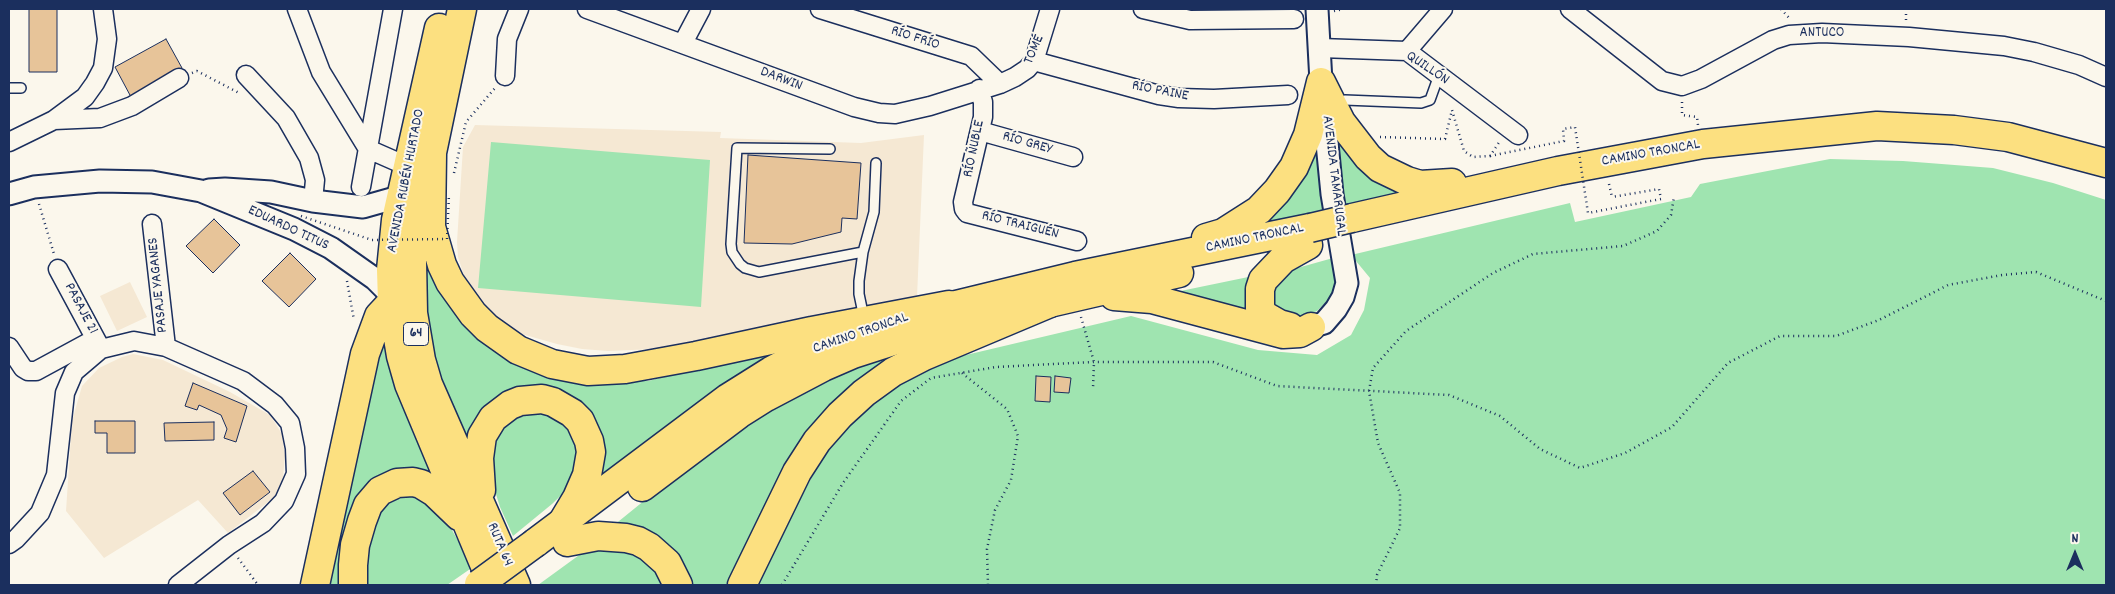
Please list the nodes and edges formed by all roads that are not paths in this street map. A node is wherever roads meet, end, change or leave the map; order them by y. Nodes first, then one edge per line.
1 (103, 9) edge
2 (297, 9) edge
3 (392, 9) edge
4 (443, 9) edge
5 (462, 9) edge
6 (519, 9) edge
7 (587, 9) edge
8 (701, 9) edge
9 (820, 9) edge
10 (1050, 9) edge
11 (1143, 9) edge
12 (1317, 9) edge
13 (1443, 9) edge
14 (1570, 9) edge
15 (1294, 19) dead end
16 (683, 43) junction
17 (1320, 48) junction
18 (1407, 51) junction
19 (1034, 61) junction
20 (246, 75) dead end
21 (1439, 75) junction
22 (506, 76) road end
23 (2106, 77) edge
24 (179, 78) road end
25 (1321, 82) junction
26 (1000, 84) junction
27 (9, 88) edge
28 (22, 88) dead end
29 (979, 89) junction
30 (1288, 95) dead end
31 (1345, 100) dead end
32 (54, 120) junction
33 (980, 131) junction
34 (1514, 132) road end
35 (9, 142) edge
36 (830, 149) dead end
37 (368, 150) junction
38 (432, 154) junction
39 (1073, 158) dead end
40 (876, 163) dead end
41 (2106, 163) edge
42 (409, 167) junction
43 (1558, 171) junction
44 (2106, 182) edge
45 (361, 187) dead end
46 (201, 191) junction
47 (271, 192) junction
48 (9, 194) edge
49 (402, 196) junction
50 (307, 208) junction
51 (964, 209) joint
52 (262, 217) junction
53 (152, 224) dead end
54 (1355, 226) junction
55 (1311, 238) junction
56 (1077, 240) dead end
57 (863, 252) junction
58 (58, 269) road end
59 (1077, 291) junction
60 (392, 299) junction
61 (949, 306) junction
62 (865, 321) junction
63 (1312, 327) junction
64 (98, 344) junction
65 (9, 347) edge
66 (166, 347) junction
67 (474, 513) junction
68 (552, 541) junction
69 (9, 544) edge
70 (178, 585) edge
71 (315, 585) edge
72 (354, 585) edge
73 (483, 585) edge
74 (510, 585) edge
75 (516, 585) edge
76 (678, 585) edge
77 (742, 585) edge

1 - 32 street
2 - 37 street
3 - 37 street
4 - 42 main road, AVENIDA RUBÉN HURTADO / 64
5 - 38 main road, AVENIDA RUBÉN HURTADO / 64
6 - 22 street
7 - 16 street, DARWIN
8 - 16 street
9 - 26 street, RÍO FRÍO
10 - 19 street, TOMÉ
11 - 15 street
12 - 17 street, AVENIDA TAMARUGAL
13 - 18 street
14 - 23 street, ANTUCO
16 - 29 street, DARWIN
17 - 18 street, QUILLÓN
17 - 25 street, AVENIDA TAMARUGAL
18 - 21 street, QUILLÓN
19 - 26 street, TOMÉ
19 - 30 street, RÍO PAINE
20 - 50 street
21 - 31 lane
21 - 34 street, QUILLÓN
24 - 32 street
25 - 43 main road
25 - 59 main road
25 - 63 street, AVENIDA TAMARUGAL
26 - 29 street, TOMÉ
27 - 28 lane
29 - 33 street, RÍO ÑUBLE
32 - 35 street
33 - 39 street, RÍO GREY
33 - 51 street, RÍO ÑUBLE
36 - 57 lane
37 - 42 street
37 - 45 street
38 - 62 main road
38 - 67 main road, AVENIDA RUBÉN HURTADO / 64
40 - 57 lane
41 - 43 main road, CAMINO TRONCAL
42 - 49 main road, AVENIDA RUBÉN HURTADO / 64
43 - 54 main road, CAMINO TRONCAL
44 - 54 main road, CAMINO TRONCAL
46 - 47 street, EDUARDO TITUS
46 - 48 street, EDUARDO TITUS
46 - 52 street, EDUARDO TITUS
47 - 50 street, EDUARDO TITUS
47 - 52 street
49 - 50 street, EDUARDO TITUS
49 - 60 main road, AVENIDA RUBÉN HURTADO / 64
51 - 56 street, RÍO TRAIGUÉN
52 - 60 street, EDUARDO TITUS
53 - 66 street, PASAJE YAGANES
54 - 55 main road, CAMINO TRONCAL
55 - 59 main road, CAMINO TRONCAL
55 - 63 main road
57 - 62 lane
58 - 64 street, PASAJE 21
59 - 61 main road, CAMINO TRONCAL
59 - 63 main road
59 - 68 main road, CAMINO TRONCAL
59 - 77 main road
60 - 67 main road, AVENIDA RUBÉN HURTADO / 64
60 - 71 main road
61 - 62 main road
61 - 68 main road, CAMINO TRONCAL
64 - 65 street
64 - 66 street
64 - 69 street
66 - 70 street
67 - 68 main road
67 - 72 main road
67 - 73 main road, RUTA 64 / 64
67 - 75 main road, RUTA 64 / 64
68 - 73 main road, CAMINO TRONCAL, bridge
68 - 74 main road, CAMINO TRONCAL
68 - 76 main road

